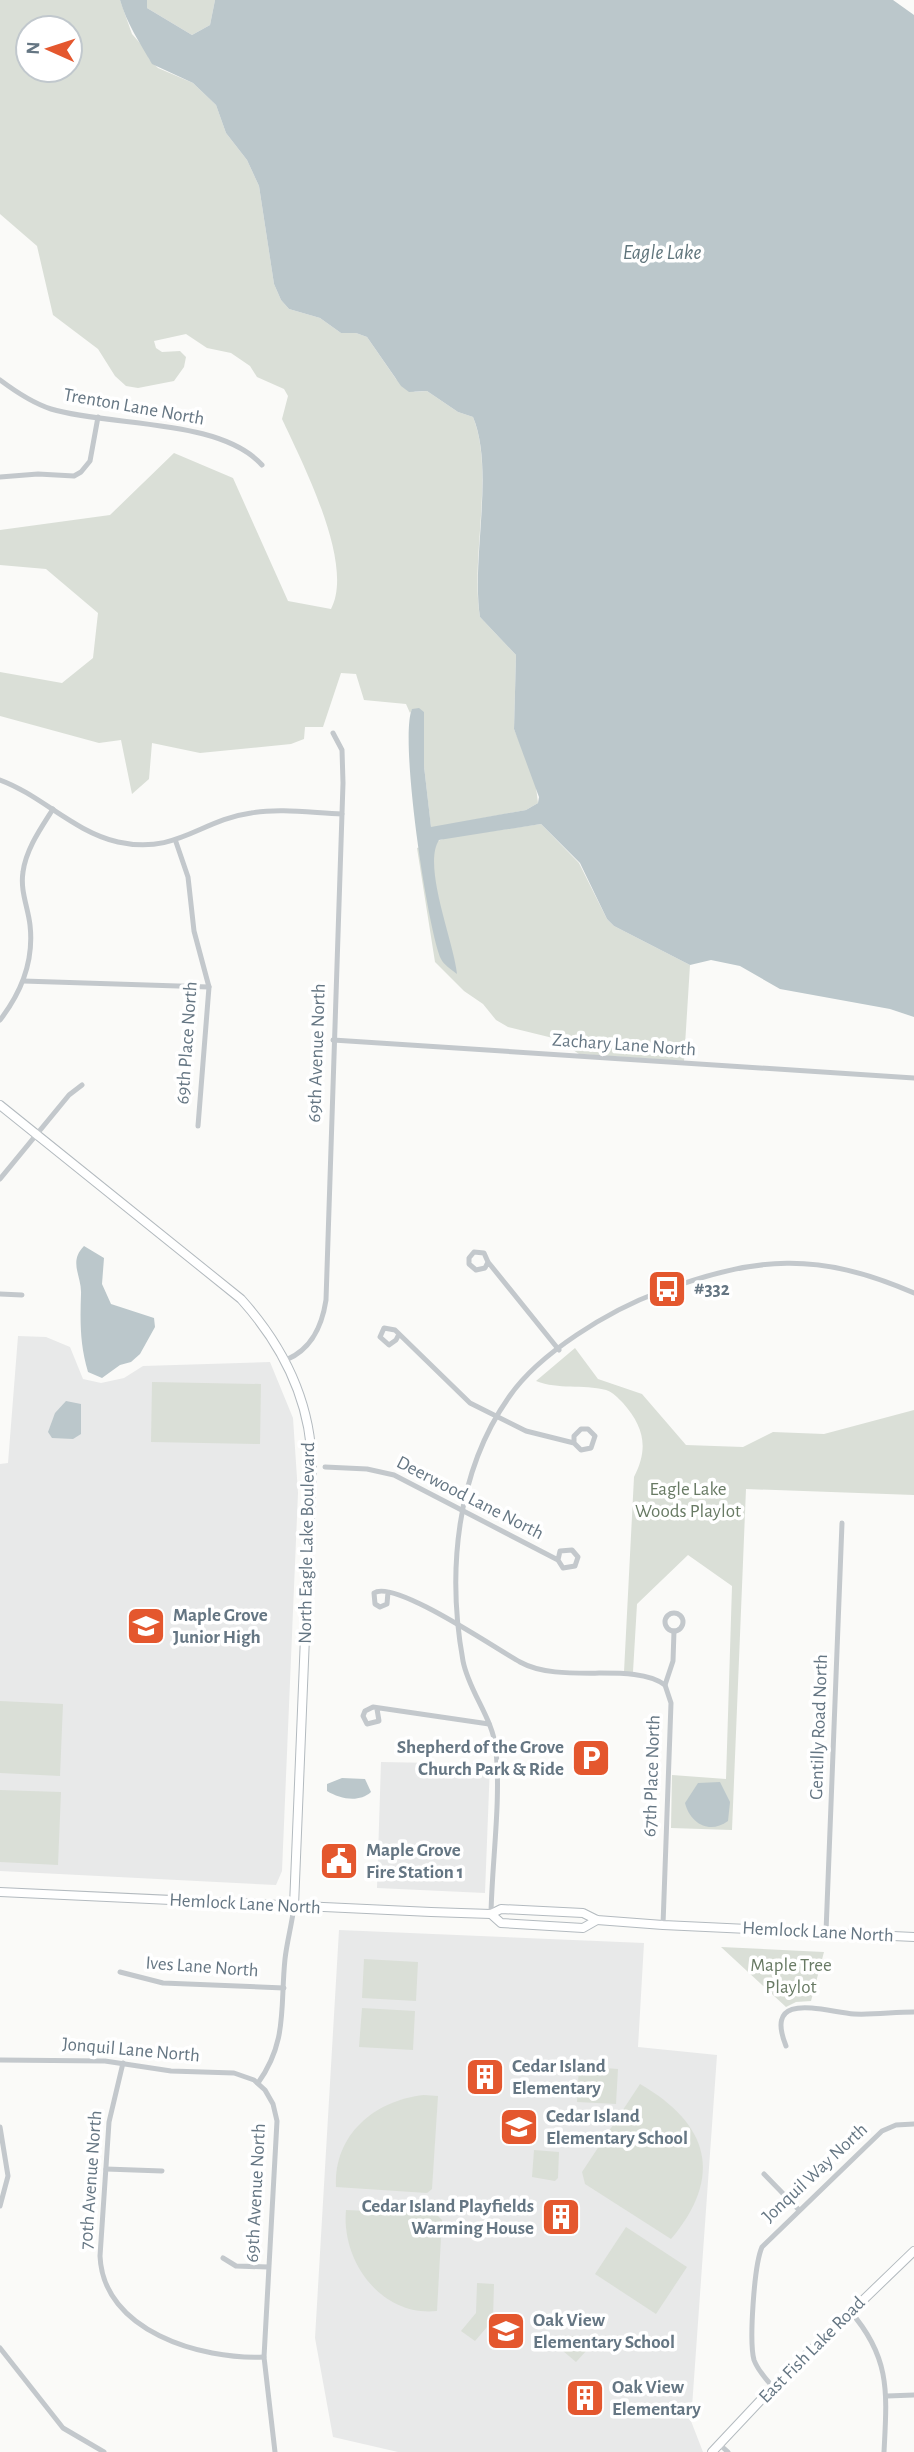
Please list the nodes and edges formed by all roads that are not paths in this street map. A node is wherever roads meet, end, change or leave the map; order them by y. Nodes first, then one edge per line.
1 (0, 380) edge
2 (98, 417) junction
3 (262, 465) dead end
4 (0, 477) edge
5 (333, 733) dead end
6 (0, 780) edge
7 (53, 809) junction
8 (342, 814) junction
9 (176, 842) junction
10 (23, 981) junction
11 (209, 986) junction
12 (0, 1020) edge
13 (333, 1040) junction
14 (914, 1078) edge
15 (82, 1085) dead end
16 (0, 1105) edge
17 (198, 1126) dead end
18 (36, 1134) junction
19 (0, 1179) edge
20 (488, 1262) dead end
21 (914, 1293) edge
22 (0, 1294) edge
23 (22, 1295) dead end
24 (398, 1336) dead end
25 (559, 1350) junction
26 (286, 1360) junction
27 (497, 1418) junction
28 (574, 1443) junction
29 (325, 1467) dead end
30 (463, 1510) junction
31 (842, 1524) dead end
32 (558, 1560) dead end
33 (388, 1592) dead end
34 (461, 1627) junction
35 (674, 1631) dead end
36 (665, 1685) junction
37 (377, 1709) dead end
38 (489, 1724) junction
39 (0, 1892) edge
40 (294, 1906) junction
41 (491, 1914) junction
42 (597, 1920) junction
43 (663, 1925) junction
44 (826, 1932) junction
45 (914, 1937) edge
46 (120, 1972) dead end
47 (284, 1987) junction
48 (914, 2011) edge
49 (786, 2046) dead end
50 (0, 2060) edge
51 (123, 2063) junction
52 (258, 2083) junction
53 (914, 2124) edge
54 (0, 2127) edge
55 (106, 2169) junction
56 (162, 2171) dead end
57 (764, 2174) dead end
58 (0, 2206) edge
59 (799, 2210) junction
60 (914, 2251) edge
61 (223, 2258) dead end
62 (268, 2267) junction
63 (850, 2311) junction
64 (0, 2348) edge
65 (264, 2357) junction
66 (774, 2387) junction
67 (914, 2395) edge
68 (887, 2396) junction
69 (719, 2444) junction
70 (104, 2452) edge
71 (275, 2452) edge
72 (712, 2452) edge
73 (728, 2452) edge
74 (884, 2452) edge

1 - 2 street, Trenton Lane North
2 - 3 street, Trenton Lane North
2 - 4 street
5 - 8 street, 69th Avenue North
6 - 7 street
7 - 9 street
7 - 10 street
8 - 9 street
8 - 13 street, 69th Avenue North
9 - 11 street, 69th Place North
10 - 11 street
10 - 12 street
11 - 17 street, 69th Place North
13 - 14 street, Zachary Lane North
13 - 26 street, 69th Avenue North
15 - 18 street
16 - 18 street, North Eagle Lake Boulevard
18 - 19 street
18 - 26 street, North Eagle Lake Boulevard
20 - 25 street
21 - 25 street
22 - 23 street
24 - 27 street
25 - 27 street
26 - 40 street, North Eagle Lake Boulevard
27 - 28 street
27 - 30 street
28 - 28 street
29 - 30 street, Deerwood Lane North
30 - 32 street, Deerwood Lane North
30 - 34 street
31 - 44 street, Gentilly Road North
33 - 34 street
34 - 36 street
34 - 38 street
35 - 36 street, 67th Place North
36 - 43 street, 67th Place North
37 - 38 street
38 - 41 street
39 - 40 street, Hemlock Lane North
40 - 41 street, Hemlock Lane North
40 - 47 street
41 - 42 street, Hemlock Lane North
41 - 42 street, Hemlock Lane North
42 - 43 street, Hemlock Lane North
43 - 44 street, Hemlock Lane North
44 - 45 street, Hemlock Lane North
46 - 47 street, Ives Lane North
47 - 52 street
48 - 49 street
50 - 51 street, Jonquil Lane North
51 - 52 street, Jonquil Lane North
51 - 55 street, 70th Avenue North
52 - 62 street, 69th Avenue North
53 - 59 street, Jonquil Way North
54 - 58 street
55 - 56 street
55 - 65 street, 70th Avenue North
57 - 59 street
59 - 66 street, Jonquil Way North
60 - 63 street, East Fish Lake Road
61 - 62 street
62 - 65 street, 69th Avenue North
63 - 66 street, East Fish Lake Road
63 - 68 street
64 - 70 street
65 - 71 street, 69th Avenue North
66 - 69 street, East Fish Lake Road
67 - 68 street
68 - 74 street
69 - 72 street, East Fish Lake Road
69 - 73 street

